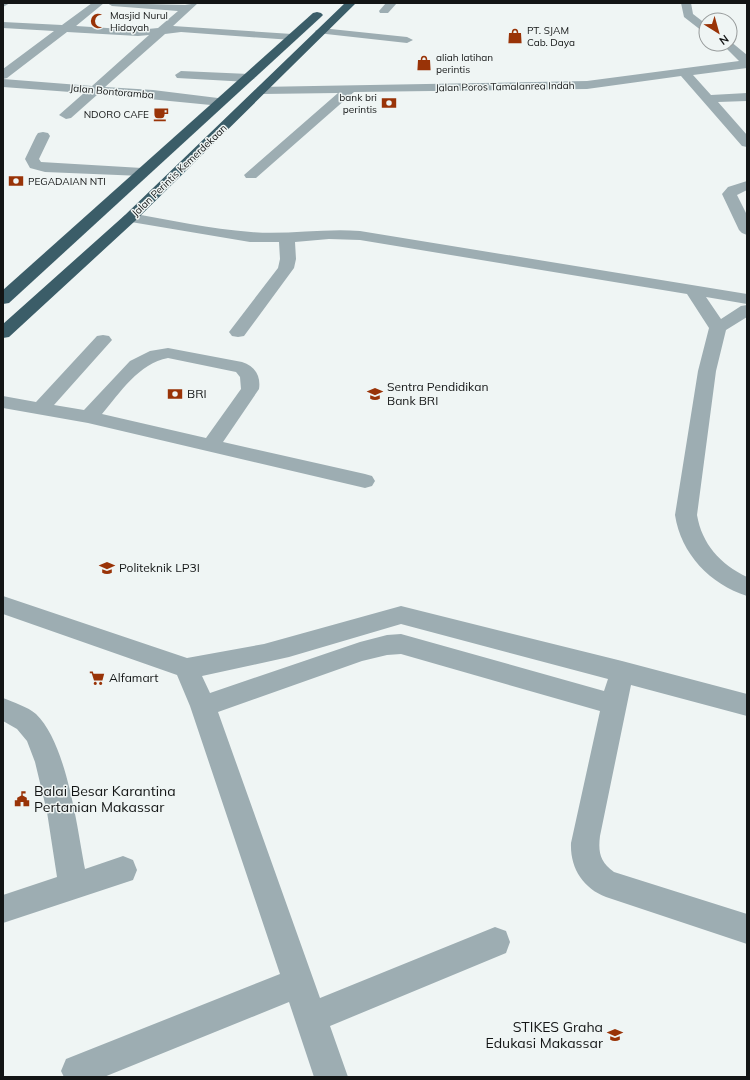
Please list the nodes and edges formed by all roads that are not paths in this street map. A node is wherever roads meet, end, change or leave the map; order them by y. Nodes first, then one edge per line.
1 (99, 3) edge
2 (112, 3) edge
3 (351, 3) edge
4 (392, 3) edge
5 (686, 3) edge
6 (190, 5) edge
7 (325, 8) dead end
8 (384, 11) dead end
9 (698, 22) edge
10 (3, 25) edge
11 (320, 25) junction
12 (64, 29) junction
13 (161, 31) junction
14 (292, 37) junction
15 (407, 40) dead end
16 (736, 52) edge
17 (747, 63) edge
18 (684, 72) junction
19 (3, 75) edge
20 (181, 75) dead end
21 (249, 78) junction
22 (3, 83) edge
23 (95, 89) junction
24 (262, 90) junction
25 (349, 90) junction
26 (747, 97) edge
27 (708, 99) junction
28 (221, 102) junction
29 (66, 115) dead end
30 (44, 136) dead end
31 (747, 143) edge
32 (135, 171) junction
33 (251, 175) dead end
34 (747, 185) edge
35 (130, 218) junction
36 (747, 230) edge
37 (287, 238) junction
38 (692, 289) junction
39 (3, 299) edge
40 (747, 299) edge
41 (747, 310) edge
42 (718, 328) junction
43 (238, 332) dead end
44 (3, 333) edge
45 (103, 340) dead end
46 (3, 402) edge
47 (41, 408) junction
48 (88, 417) junction
49 (211, 445) junction
50 (365, 481) dead end
51 (747, 587) edge
52 (3, 605) edge
53 (186, 668) junction
54 (622, 671) junction
55 (613, 704) junction
56 (747, 705) edge
57 (202, 706) junction
58 (3, 709) edge
59 (123, 870) dead end
60 (73, 886) junction
61 (3, 909) edge
62 (747, 929) edge
63 (495, 942) dead end
64 (298, 983) junction
65 (311, 1018) junction
66 (78, 1071) dead end
67 (331, 1077) edge

1 - 12 street
2 - 6 street
3 - 11 highway, Jalan Perintis Kemerdekaan
4 - 8 street
5 - 9 street
6 - 13 street
7 - 11 highway, Jalan Perintis Kemerdekaan
10 - 12 street
11 - 14 highway, Jalan Perintis Kemerdekaan
11 - 15 street
11 - 24 highway, Jalan Perintis Kemerdekaan
12 - 13 street
12 - 19 street
13 - 14 street
13 - 23 street
14 - 21 highway, Jalan Perintis Kemerdekaan
16 - 17 street
17 - 18 street, Jalan Poros Tamalanrea Indah
18 - 25 street, Jalan Poros Tamalanrea Indah
18 - 27 street
20 - 21 street
21 - 28 highway, Jalan Perintis Kemerdekaan
22 - 23 street, Jalan Bontoramba
23 - 28 street, Jalan Bontoramba
23 - 29 street
24 - 25 street, Jalan Poros Tamalanrea Indah
24 - 35 highway, Jalan Perintis Kemerdekaan
25 - 33 street
26 - 27 street
27 - 31 street
28 - 32 highway, Jalan Perintis Kemerdekaan
30 - 32 street
32 - 39 highway, Jalan Perintis Kemerdekaan
34 - 36 street
35 - 37 street
35 - 44 highway, Jalan Perintis Kemerdekaan
37 - 38 street
37 - 43 street
38 - 40 street
38 - 42 street
41 - 42 street
42 - 51 street
45 - 47 street
46 - 47 street
47 - 48 street
48 - 49 street
48 - 49 street
49 - 50 street
52 - 53 street
53 - 54 street
53 - 57 street
54 - 55 street
54 - 56 street
55 - 57 street
55 - 62 street
57 - 64 street
58 - 60 street
59 - 60 street
60 - 61 street
63 - 65 street
64 - 65 street
64 - 66 street
65 - 67 street

